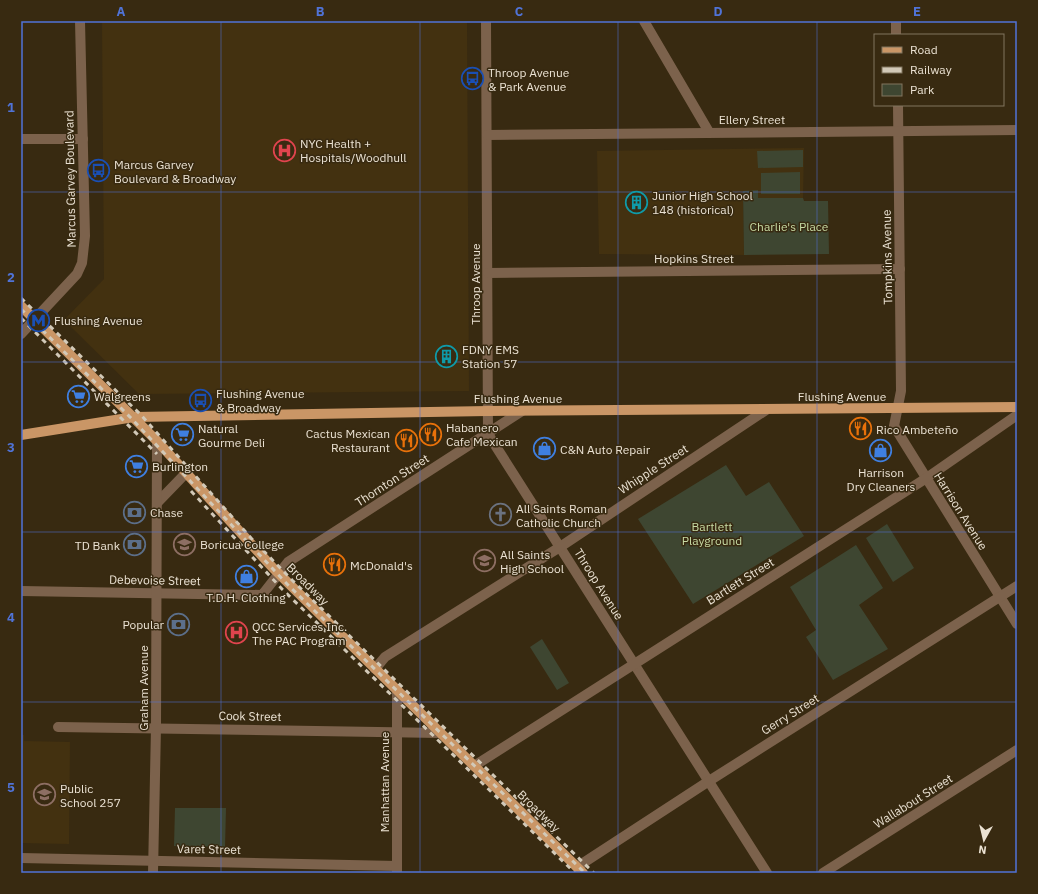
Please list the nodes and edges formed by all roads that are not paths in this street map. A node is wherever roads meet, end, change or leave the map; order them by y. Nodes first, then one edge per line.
1 (80, 21) edge
2 (486, 21) edge
3 (644, 21) edge
4 (896, 21) edge
5 (896, 34) edge
6 (898, 106) edge
7 (1017, 130) edge
8 (709, 132) junction
9 (898, 132) junction
10 (487, 135) junction
11 (21, 139) edge
12 (83, 139) junction
13 (900, 269) junction
14 (488, 273) junction
15 (21, 306) edge
16 (35, 320) junction
17 (21, 334) edge
18 (1017, 407) edge
19 (897, 409) junction
20 (766, 410) junction
21 (488, 411) junction
22 (522, 411) junction
23 (1017, 415) edge
24 (134, 418) junction
25 (488, 434) junction
26 (21, 435) edge
27 (157, 441) junction
28 (186, 473) junction
29 (925, 479) junction
30 (157, 503) junction
31 (560, 547) junction
32 (279, 574) junction
33 (1017, 586) edge
34 (21, 591) edge
35 (156, 594) junction
36 (1000, 597) junction
37 (1017, 624) edge
38 (634, 664) junction
39 (375, 669) junction
40 (397, 691) junction
41 (58, 727) dead end
42 (156, 727) junction
43 (397, 732) junction
44 (440, 733) junction
45 (1017, 750) edge
46 (474, 766) junction
47 (708, 781) junction
48 (21, 858) edge
49 (153, 861) junction
50 (397, 870) edge
51 (580, 870) edge
52 (153, 873) edge
53 (767, 873) edge
54 (823, 873) edge

1 - 12 street, Marcus Garvey Boulevard
2 - 10 street, Throop Avenue
3 - 8 street
4 - 5 street
6 - 9 street, Tompkins Avenue
7 - 9 street, Ellery Street
8 - 9 street, Ellery Street
8 - 10 street, Ellery Street
9 - 13 street, Tompkins Avenue
10 - 14 street, Throop Avenue
11 - 12 street
12 - 16 street, Marcus Garvey Boulevard
13 - 14 street, Hopkins Street
13 - 19 street, Tompkins Avenue
14 - 21 street, Throop Avenue
15 - 16 main road, Broadway
16 - 17 street, Marcus Garvey Boulevard
16 - 24 main road, Broadway
18 - 19 main road, Flushing Avenue
19 - 20 main road, Flushing Avenue
19 - 29 street, Harrison Avenue
20 - 22 main road, Flushing Avenue
20 - 31 street, Whipple Street
21 - 22 main road, Flushing Avenue
21 - 24 main road, Flushing Avenue
21 - 25 street, Throop Avenue
22 - 25 street, Thornton Street
23 - 29 street, Bartlett Street
24 - 26 main road, Flushing Avenue
24 - 27 main road, Broadway
25 - 31 street, Throop Avenue
25 - 32 street, Thornton Street
27 - 28 main road, Broadway
27 - 30 street, Graham Avenue
28 - 30 street
28 - 32 main road, Broadway
29 - 36 street, Harrison Avenue
29 - 38 street, Bartlett Street
30 - 35 street, Graham Avenue
31 - 38 street, Throop Avenue
31 - 39 street, Whipple Street
32 - 35 street, Debevoise Street
32 - 39 main road, Broadway
33 - 36 street, Gerry Street
34 - 35 street, Debevoise Street
35 - 42 street, Graham Avenue
36 - 37 street, Harrison Avenue
36 - 47 street, Gerry Street
38 - 46 street, Bartlett Street
38 - 47 street, Throop Avenue
39 - 40 main road, Broadway
40 - 43 street, Manhattan Avenue
40 - 44 main road, Broadway
41 - 42 street, Cook Street
42 - 43 street, Cook Street
42 - 49 street, Graham Avenue
43 - 44 street, Cook Street
43 - 50 street, Manhattan Avenue
44 - 46 main road, Broadway
45 - 54 street, Wallabout Street
46 - 51 main road, Broadway
47 - 51 street, Gerry Street
47 - 53 street, Throop Avenue
48 - 49 street, Varet Street
49 - 50 street, Varet Street
49 - 52 street, Graham Avenue

